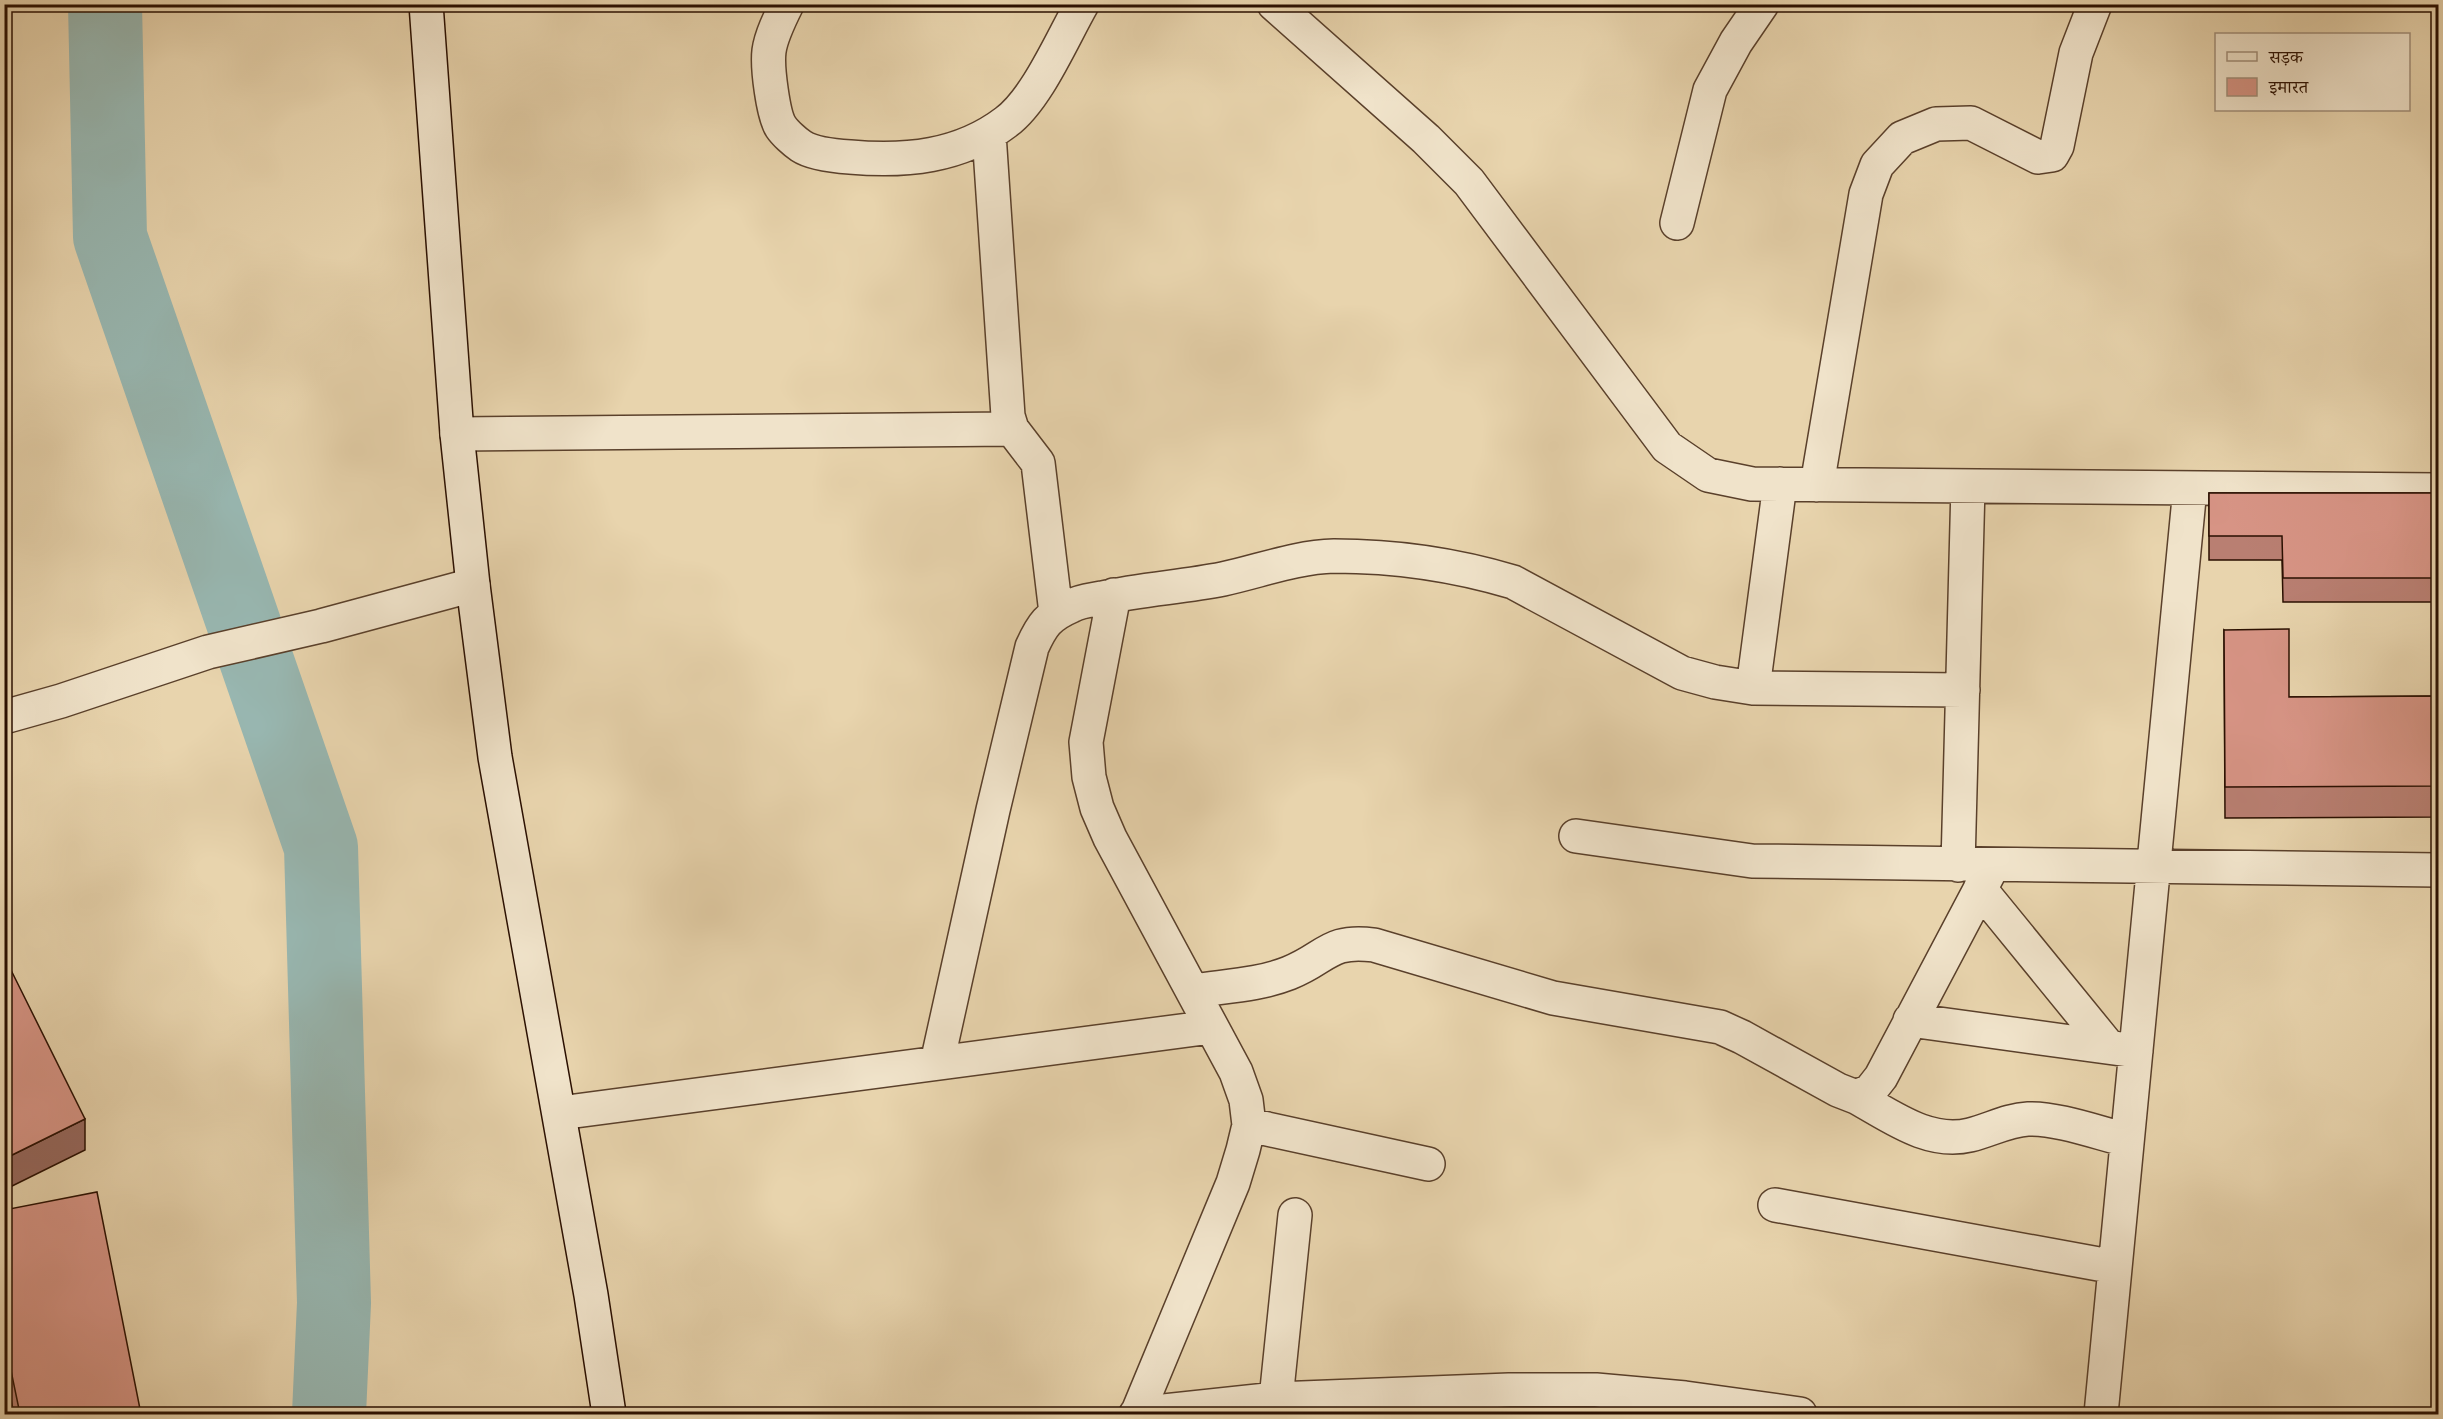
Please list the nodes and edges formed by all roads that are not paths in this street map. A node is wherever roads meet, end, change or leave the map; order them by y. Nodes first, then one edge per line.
1 (426, 4) edge
2 (787, 4) edge
3 (1082, 4) edge
4 (1274, 4) edge
5 (1762, 4) edge
6 (2095, 4) edge
7 (989, 134) junction
8 (1677, 223) dead end
9 (1012, 429) junction
10 (457, 434) junction
11 (1780, 484) junction
12 (1817, 484) junction
13 (1968, 486) junction
14 (2190, 488) junction
15 (2439, 490) edge
16 (473, 585) junction
17 (1114, 596) junction
18 (1056, 613) junction
19 (1753, 688) junction
20 (1963, 690) junction
21 (4, 717) edge
22 (1576, 836) dead end
23 (1958, 864) junction
24 (2154, 865) junction
25 (2439, 870) edge
26 (1987, 877) junction
27 (1193, 992) junction
28 (1910, 1020) junction
29 (1211, 1027) junction
30 (2122, 1048) junction
31 (937, 1063) junction
32 (1856, 1097) junction
33 (560, 1113) junction
34 (1249, 1125) junction
35 (2127, 1140) junction
36 (1428, 1164) dead end
37 (1775, 1204) dead end
38 (1295, 1215) dead end
39 (2115, 1267) junction
40 (1278, 1407) edge
41 (609, 1414) edge
42 (1136, 1414) edge
43 (1800, 1414) edge
44 (2101, 1414) edge

1 - 10 street
2 - 7 street
3 - 7 street
4 - 11 street
5 - 8 street
6 - 12 street
7 - 9 street
9 - 10 street
9 - 18 street
10 - 16 street
11 - 12 street
11 - 19 street
12 - 13 street
13 - 14 street
13 - 20 street
14 - 15 street
14 - 24 street
16 - 21 street
16 - 33 street
17 - 18 street
17 - 19 street
17 - 27 street
18 - 31 street
19 - 20 street
20 - 23 street
22 - 23 street
23 - 26 street
24 - 25 street
24 - 26 street
24 - 30 street
26 - 28 street
26 - 30 street
27 - 29 street
27 - 32 street
28 - 30 street
28 - 32 street
29 - 31 street
29 - 34 street
30 - 35 street
31 - 33 street
32 - 35 street
33 - 41 street
34 - 36 street
34 - 42 street
35 - 39 street
37 - 39 street
38 - 40 street
39 - 44 street
40 - 42 street
40 - 43 street

